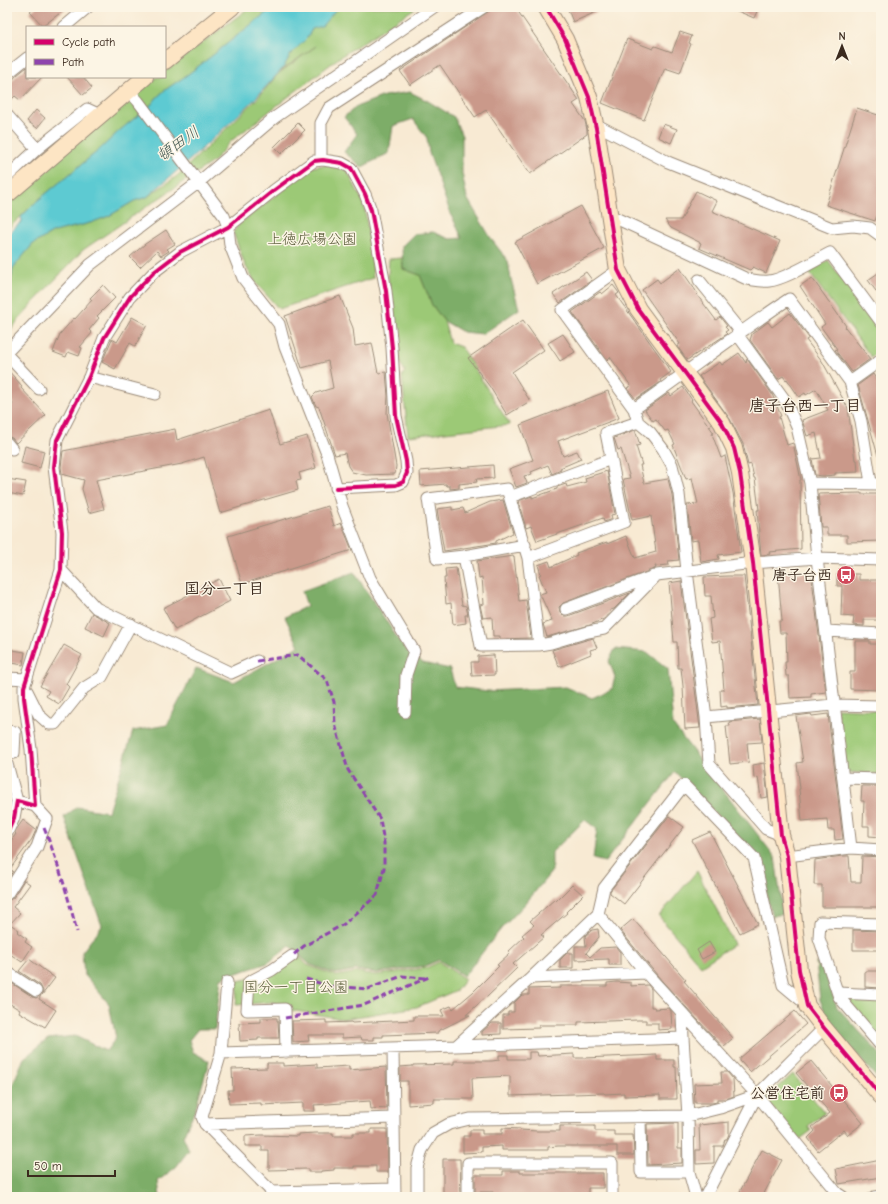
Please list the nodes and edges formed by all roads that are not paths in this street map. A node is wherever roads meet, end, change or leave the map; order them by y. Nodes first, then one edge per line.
1 (88, 7) edge
2 (232, 7) edge
3 (434, 7) edge
4 (484, 7) edge
5 (546, 7) edge
6 (65, 26) edge
7 (26, 59) edge
8 (166, 60) edge
9 (7, 74) edge
10 (144, 78) edge
11 (133, 96) junction
12 (7, 115) edge
13 (100, 115) junction
14 (595, 124) junction
15 (37, 149) junction
16 (321, 160) junction
17 (7, 178) edge
18 (196, 178) junction
19 (7, 195) edge
20 (609, 215) junction
21 (228, 227) junction
22 (881, 236) edge
23 (618, 270) junction
24 (699, 280) dead end
25 (881, 322) edge
26 (739, 333) junction
27 (7, 352) edge
28 (7, 355) edge
29 (881, 360) edge
30 (686, 373) junction
31 (88, 377) junction
32 (850, 382) junction
33 (39, 388) dead end
34 (155, 394) dead end
35 (634, 409) junction
36 (638, 422) junction
37 (611, 459) junction
38 (810, 483) junction
39 (876, 484) edge
40 (336, 488) junction
41 (510, 497) junction
42 (525, 545) junction
43 (464, 556) junction
44 (528, 558) junction
45 (817, 558) junction
46 (881, 560) edge
47 (754, 563) junction
48 (61, 570) junction
49 (687, 571) junction
50 (657, 575) junction
51 (566, 609) dead end
52 (131, 624) junction
53 (826, 631) junction
54 (881, 634) edge
55 (538, 645) junction
56 (257, 661) dead end
57 (7, 678) edge
58 (26, 683) junction
59 (833, 705) junction
60 (881, 706) edge
61 (770, 711) junction
62 (405, 712) dead end
63 (706, 718) junction
64 (7, 731) edge
65 (7, 754) edge
66 (7, 764) edge
67 (843, 778) junction
68 (881, 779) edge
69 (17, 801) junction
70 (35, 806) junction
71 (7, 833) edge
72 (781, 835) junction
73 (851, 848) junction
74 (881, 850) edge
75 (787, 856) junction
76 (7, 894) edge
77 (598, 914) junction
78 (881, 924) edge
79 (292, 956) dead end
80 (7, 972) edge
81 (646, 973) junction
82 (531, 978) junction
83 (227, 982) dead end
84 (36, 991) dead end
85 (838, 993) junction
86 (881, 995) edge
87 (807, 1006) junction
88 (682, 1014) junction
89 (824, 1028) junction
90 (683, 1038) junction
91 (456, 1046) junction
92 (881, 1046) edge
93 (393, 1049) junction
94 (286, 1052) junction
95 (221, 1053) junction
96 (757, 1095) junction
97 (881, 1096) edge
98 (640, 1116) junction
99 (688, 1116) junction
100 (394, 1118) junction
101 (205, 1124) junction
102 (689, 1172) junction
103 (394, 1193) edge
104 (270, 1194) edge
105 (881, 1196) edge
106 (418, 1197) edge
107 (468, 1197) edge
108 (612, 1197) edge
109 (696, 1197) edge
110 (705, 1197) edge
111 (843, 1197) edge
112 (874, 1197) edge

1 - 6 street
2 - 8 street
3 - 18 street
4 - 16 street
5 - 14 street
7 - 9 street
10 - 11 street
11 - 13 street
11 - 18 street
12 - 15 street
13 - 15 street
13 - 19 street
14 - 20 street
14 - 22 street
15 - 17 street
16 - 21 street
16 - 40 street
18 - 21 street
18 - 27 street
20 - 23 street
20 - 25 street
21 - 31 street
21 - 40 street
23 - 30 street
23 - 35 street
24 - 26 street
26 - 30 street
26 - 32 street
26 - 38 street
28 - 33 street
29 - 32 street
30 - 35 street
30 - 47 street
31 - 34 street
31 - 48 street
32 - 39 street
35 - 36 street
36 - 37 street
36 - 49 street
37 - 41 street
37 - 44 street
38 - 39 street
38 - 45 street
40 - 62 street
41 - 42 street
41 - 43 street
42 - 43 street
42 - 44 street
43 - 55 street
44 - 55 street
45 - 46 street
45 - 47 street
45 - 53 street
47 - 49 street
47 - 61 street
48 - 52 street
48 - 58 street
49 - 50 street
49 - 63 street
50 - 51 street
50 - 55 street
52 - 56 street
52 - 58 street
53 - 54 street
53 - 59 street
57 - 58 street
58 - 70 street
59 - 60 street
59 - 61 street
59 - 67 street
61 - 63 street
61 - 72 street
63 - 72 street
64 - 65 street
66 - 69 street
67 - 68 street
67 - 73 street
69 - 70 street
69 - 71 street
70 - 76 street
72 - 75 street
73 - 74 street
73 - 75 street
75 - 87 street
77 - 81 street
77 - 82 street
77 - 87 street
78 - 85 street
79 - 94 street
80 - 84 street
81 - 82 street
81 - 88 street
82 - 91 street
83 - 95 street
85 - 86 street
85 - 92 street
87 - 89 street
88 - 90 street
88 - 96 street
89 - 96 street
89 - 97 street
90 - 91 street
90 - 99 street
91 - 93 street
93 - 94 street
93 - 100 street
94 - 95 street
95 - 101 street
96 - 99 street
96 - 110 street
96 - 111 street
98 - 99 street
98 - 102 street
98 - 106 street
99 - 102 street
100 - 101 street
100 - 103 street
101 - 104 street
102 - 109 street
103 - 104 street
105 - 112 street
107 - 108 street

